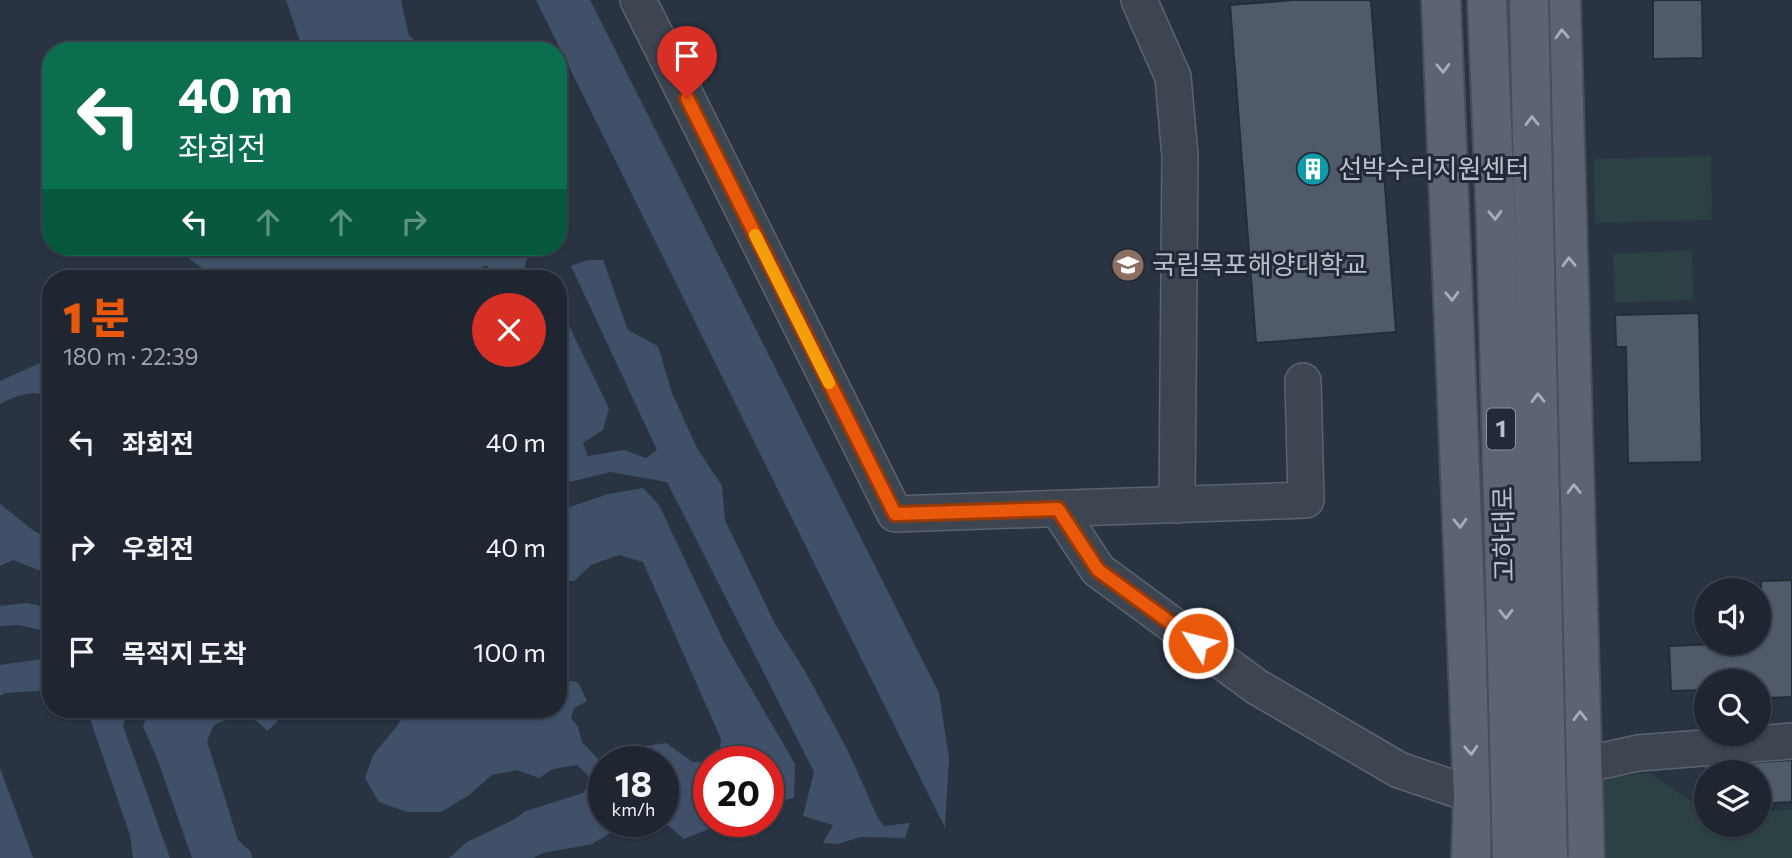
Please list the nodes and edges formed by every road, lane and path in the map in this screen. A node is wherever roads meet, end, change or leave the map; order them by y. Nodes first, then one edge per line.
1 (638, 0) edge
2 (1139, 0) edge
3 (1441, 0) edge
4 (1487, 0) edge
5 (1529, 0) edge
6 (1561, 0) edge
7 (1303, 381) dead end
8 (1177, 505) junction
9 (1058, 509) junction
10 (1792, 741) edge
11 (1581, 764) junction
12 (1473, 795) junction
13 (1472, 858) edge
14 (1512, 858) edge
15 (1548, 858) edge
16 (1586, 858) edge

1 - 9 street
2 - 8 street
3 -> 12 main road
4 -> 14 main road, 고하대로 / 1, bridge
15 -> 5 main road, 고하대로 / 1, bridge
11 -> 6 main road
7 - 8 street
8 - 9 street
9 - 12 street
10 - 11 street
11 - 12 street
11 - 16 main road
12 - 13 main road

